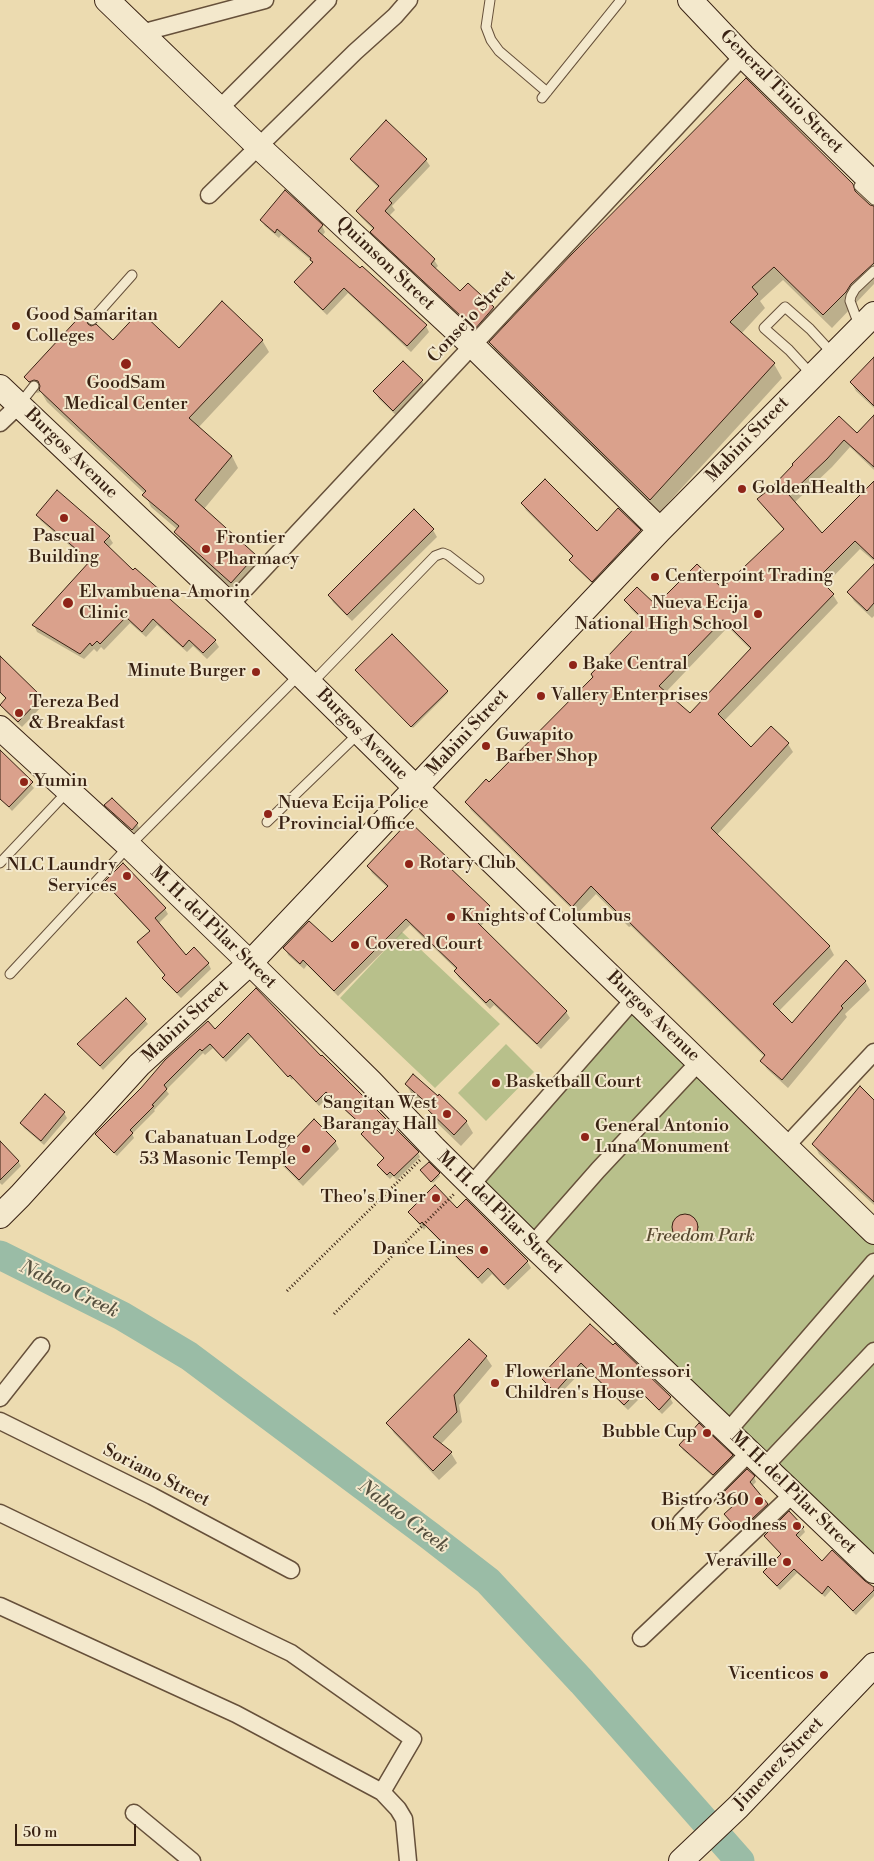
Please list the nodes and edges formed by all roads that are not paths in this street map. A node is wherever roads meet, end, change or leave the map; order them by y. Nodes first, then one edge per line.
1 (107, 0) edge
2 (265, 0) edge
3 (328, 0) edge
4 (410, 0) edge
5 (490, 0) edge
6 (622, 0) edge
7 (690, 0) edge
8 (140, 33) junction
9 (743, 56) junction
10 (219, 109) junction
11 (260, 147) junction
12 (851, 178) dead end
13 (874, 184) edge
14 (209, 194) dead end
15 (874, 200) edge
16 (874, 270) edge
17 (132, 275) dead end
18 (92, 320) dead end
19 (867, 320) edge
20 (473, 346) junction
21 (833, 354) junction
22 (812, 375) junction
23 (34, 386) dead end
24 (0, 387) edge
25 (19, 406) junction
26 (0, 423) edge
27 (660, 530) junction
28 (479, 580) dead end
29 (230, 605) junction
30 (306, 679) junction
31 (0, 728) edge
32 (360, 732) junction
33 (416, 788) junction
34 (68, 791) junction
35 (267, 822) dead end
36 (129, 846) junction
37 (0, 864) edge
38 (250, 963) junction
39 (10, 974) dead end
40 (634, 999) junction
41 (699, 1062) junction
42 (870, 1063) edge
43 (789, 1143) dead end
44 (470, 1182) junction
45 (0, 1216) edge
46 (874, 1232) edge
47 (532, 1245) junction
48 (874, 1262) edge
49 (40, 1346) dead end
50 (874, 1351) edge
51 (0, 1398) edge
52 (0, 1421) edge
53 (728, 1431) junction
54 (758, 1459) junction
55 (793, 1494) junction
56 (0, 1513) edge
57 (681, 1522) dead end
58 (291, 1570) dead end
59 (874, 1571) edge
60 (0, 1606) edge
61 (641, 1638) dead end
62 (874, 1665) edge
63 (382, 1792) junction
64 (134, 1813) dead end
65 (408, 1857) edge
66 (192, 1861) edge
67 (681, 1861) edge

1 - 8 street, Quimson Street
2 - 8 street
3 - 10 street
4 - 11 street
5 - 6 lane
7 - 9 street, General Tinio Street
8 - 10 street, Quimson Street
9 - 13 street, General Tinio Street
9 - 20 street, Consejo Street
10 - 11 street, Quimson Street
11 - 14 street
11 - 20 street, Quimson Street
12 - 15 lane
16 - 19 lane
17 - 18 lane
19 - 21 street, Mabini Street
20 - 27 street, Quimson Street
20 - 29 street, Consejo Street
21 - 22 street, Mabini Street
21 - 22 lane
22 - 27 street, Mabini Street
23 - 25 lane
24 - 25 street, Burgos Avenue
25 - 26 street
25 - 29 street, Burgos Avenue
27 - 33 street, Mabini Street
28 - 30 lane
29 - 30 street, Burgos Avenue
30 - 32 street, Burgos Avenue
30 - 36 lane
31 - 34 street, M. H. del Pilar Street
32 - 33 street, Burgos Avenue
32 - 35 lane
33 - 38 street, Mabini Street
33 - 40 street, Burgos Avenue
34 - 36 street, M. H. del Pilar Street
34 - 37 lane
36 - 38 street, M. H. del Pilar Street
36 - 39 lane
38 - 44 street, M. H. del Pilar Street
38 - 45 street, Mabini Street
40 - 41 street, Burgos Avenue
40 - 44 street
41 - 46 street, Burgos Avenue
41 - 47 street
42 - 43 street
44 - 47 street, M. H. del Pilar Street
47 - 53 street, M. H. del Pilar Street
48 - 53 street
49 - 51 street
50 - 54 street
52 - 58 street, Soriano Street
53 - 54 street, M. H. del Pilar Street
54 - 55 street, M. H. del Pilar Street
54 - 57 street
55 - 59 street, M. H. del Pilar Street
55 - 61 street
56 - 63 street
60 - 63 street
62 - 67 street, Jimenez Street
63 - 65 street
64 - 66 street

